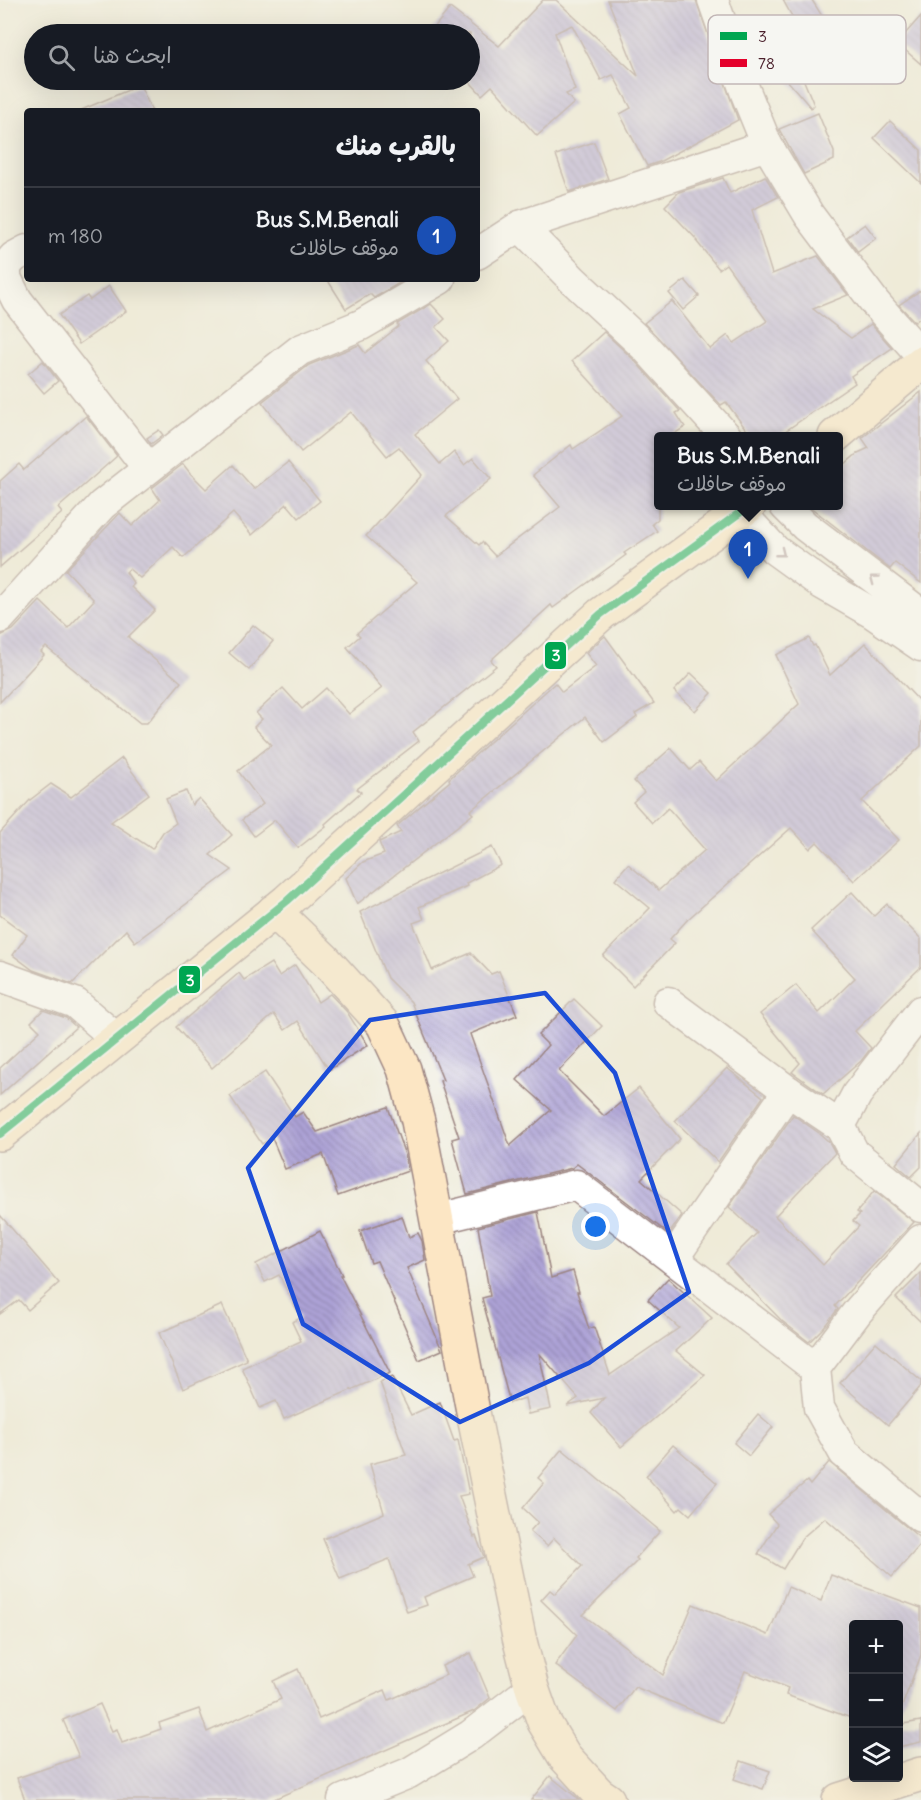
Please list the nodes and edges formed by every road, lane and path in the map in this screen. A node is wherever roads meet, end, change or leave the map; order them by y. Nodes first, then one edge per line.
1 (713, 0) edge
2 (718, 15) edge
3 (743, 84) edge
4 (767, 145) junction
5 (520, 226) junction
6 (24, 252) edge
7 (480, 253) edge
8 (435, 282) edge
9 (921, 355) edge
10 (921, 363) edge
11 (722, 432) edge
12 (840, 432) edge
13 (148, 468) junction
14 (743, 510) edge
15 (745, 510) edge
16 (789, 510) edge
17 (921, 614) edge
18 (0, 618) edge
19 (921, 646) edge
20 (274, 911) junction
21 (0, 976) edge
22 (668, 1002) dead end
23 (921, 1011) edge
24 (117, 1039) junction
25 (788, 1091) junction
26 (840, 1126) junction
27 (0, 1134) edge
28 (921, 1207) edge
29 (438, 1220) junction
30 (921, 1240) edge
31 (673, 1259) junction
32 (815, 1368) junction
33 (921, 1517) edge
34 (532, 1688) junction
35 (921, 1774) edge
36 (343, 1800) edge
37 (608, 1800) edge
38 (839, 1800) edge

1 - 2 street
3 - 4 street
4 - 5 street
4 - 9 street
5 - 7 street
5 - 11 street
6 - 13 street
8 - 13 street
10 - 12 main road
13 - 18 street
14 - 20 main road
15 -> 19 street
17 -> 16 street
20 - 24 main road
20 - 29 main road
21 - 24 street
22 - 25 street
23 - 26 street
24 - 27 main road
25 - 26 street
25 - 31 street
26 - 28 street
29 - 31 street
29 - 34 main road
30 - 32 street
31 - 32 street
32 - 33 street
34 - 36 street
34 - 37 main road
35 - 38 main road

